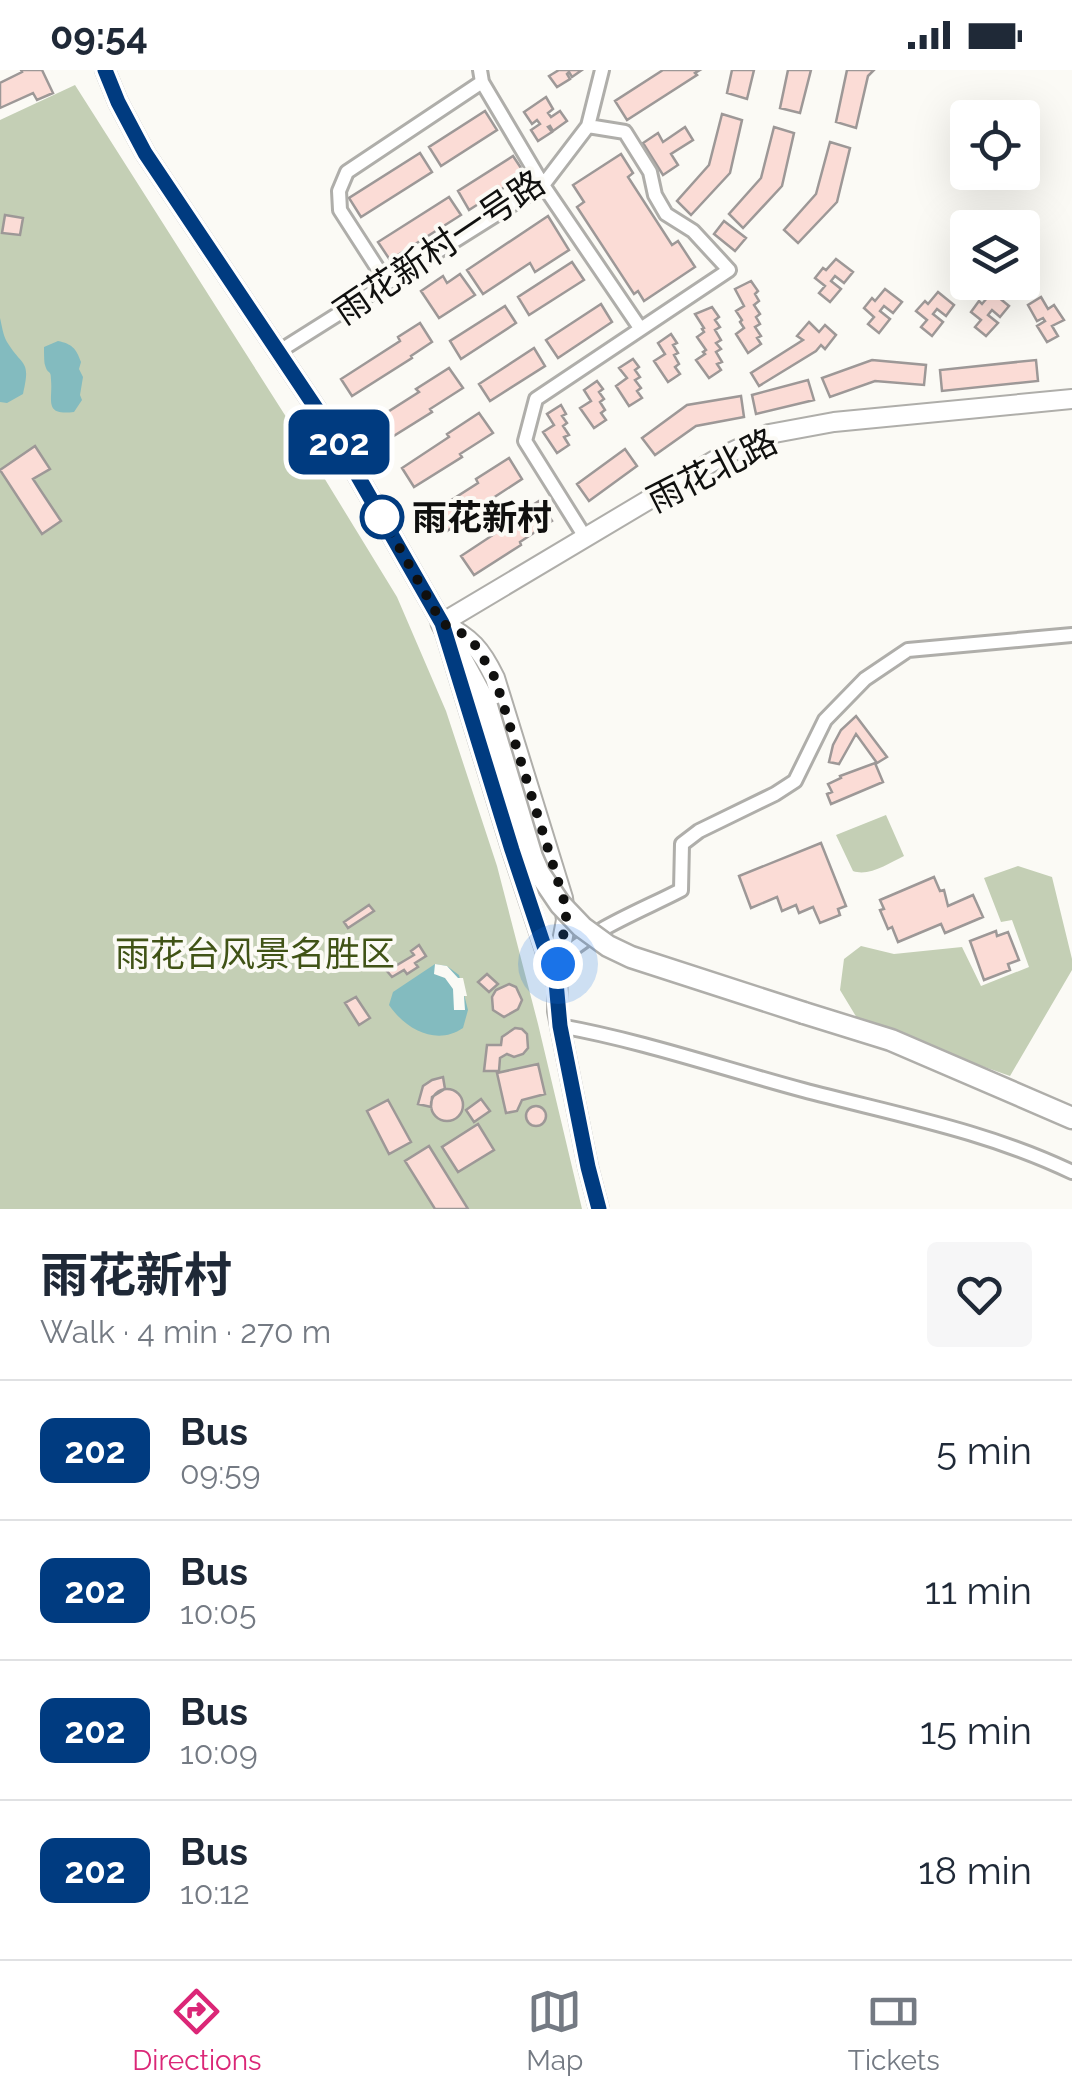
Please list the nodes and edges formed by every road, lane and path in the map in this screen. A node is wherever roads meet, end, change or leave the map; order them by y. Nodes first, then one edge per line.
1 (105, 70) edge
2 (602, 70) edge
3 (481, 76) edge
4 (588, 126) junction
5 (544, 185) junction
6 (387, 283) junction
7 (640, 328) junction
8 (278, 352) junction
9 (1072, 399) edge
10 (586, 537) junction
11 (442, 623) junction
12 (1072, 636) edge
13 (557, 973) junction
14 (560, 1026) junction
15 (1072, 1118) edge
16 (1072, 1172) edge
17 (599, 1209) edge

1 - 8 street
2 - 4 street, 雨花新村一号路
3 - 5 street
3 - 6 street
4 - 5 street, 雨花新村一号路
4 - 7 street
5 - 6 street, 雨花新村一号路
5 - 7 street
6 - 8 street, 雨花新村一号路
7 - 10 street
8 - 11 street
9 - 10 street, 雨花北路
10 - 11 street, 雨花北路
11 - 13 street
11 - 13 street
11 - 15 main road, bridge
12 - 13 street
13 - 14 street
14 - 16 street
14 - 17 street

